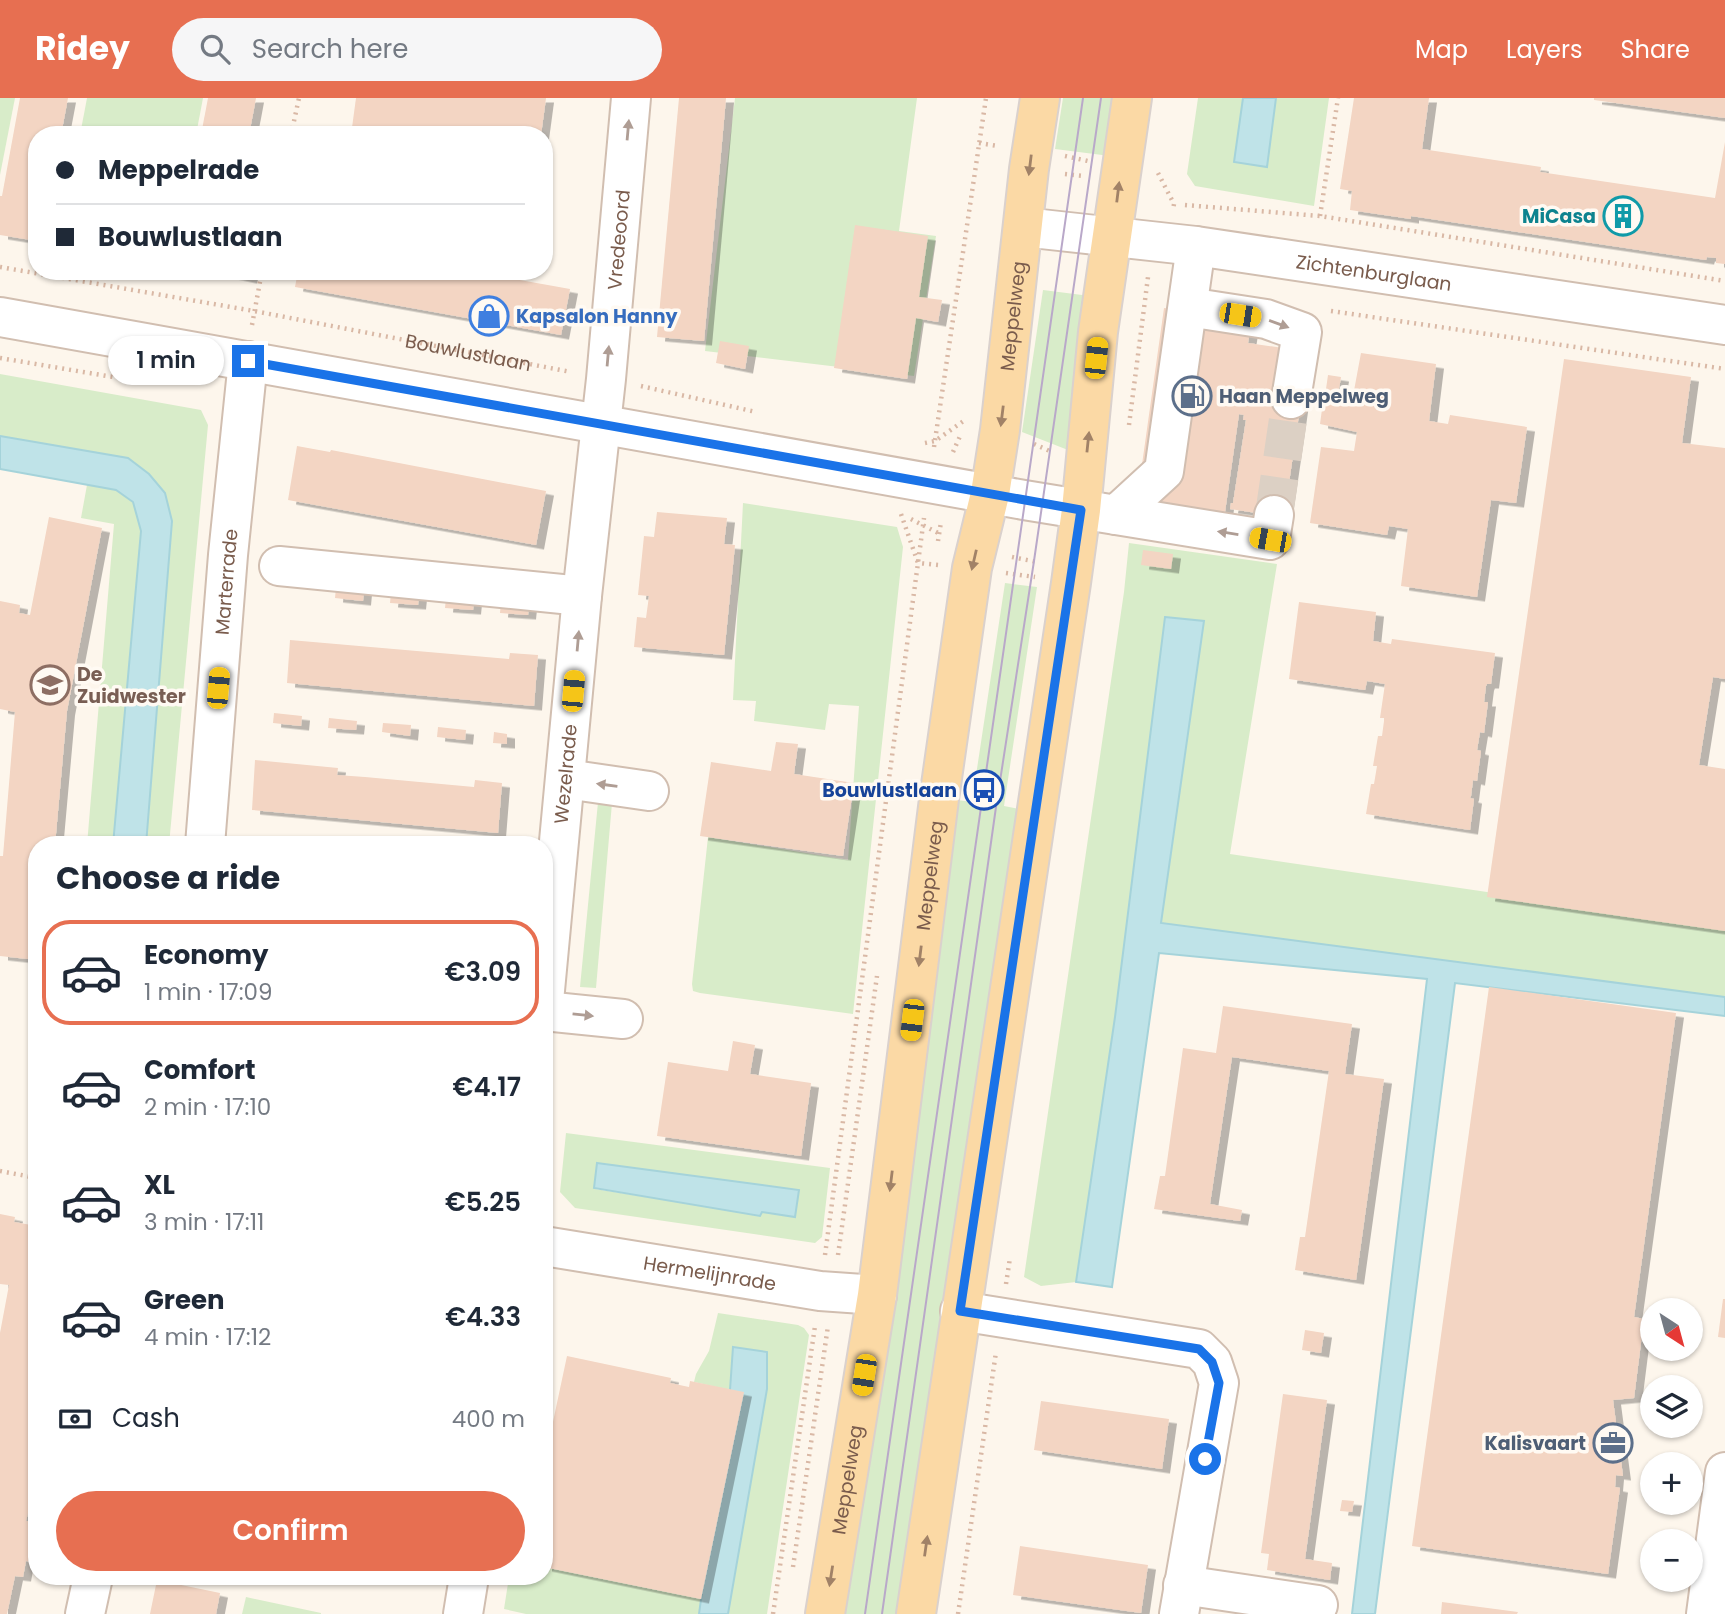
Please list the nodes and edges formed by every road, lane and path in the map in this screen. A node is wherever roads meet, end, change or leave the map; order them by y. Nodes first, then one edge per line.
1 (299, 98) edge
2 (631, 98) edge
3 (986, 98) edge
4 (1040, 98) edge
5 (1132, 98) edge
6 (1338, 98) edge
7 (293, 126) edge
8 (1029, 169) junction
9 (1119, 182) junction
10 (1174, 204) dead end
11 (1320, 216) junction
12 (1023, 227) junction
13 (1112, 237) junction
14 (1196, 246) junction
15 (0, 267) edge
16 (28, 272) edge
17 (75, 280) edge
18 (260, 280) edge
19 (1725, 281) edge
20 (1147, 282) dead end
21 (1189, 297) junction
22 (1329, 310) dead end
23 (254, 311) junction
24 (0, 317) edge
25 (1725, 325) edge
26 (248, 361) junction
27 (1725, 369) edge
28 (606, 379) junction
29 (1291, 399) tunnel mouth
30 (765, 414) dead end
31 (599, 424) junction
32 (935, 441) junction
33 (923, 444) dead end
34 (929, 483) junction
35 (990, 494) junction
36 (1099, 512) junction
37 (901, 514) dead end
38 (1274, 515) tunnel mouth
39 (918, 563) junction
40 (279, 566) dead end
41 (972, 568) junction
42 (1071, 583) junction
43 (582, 596) junction
44 (566, 779) junction
45 (649, 790) dead end
46 (206, 836) edge
47 (553, 910) edge
48 (553, 1012) edge
49 (623, 1019) dead end
50 (0, 1171) edge
51 (28, 1176) edge
52 (553, 1247) edge
53 (820, 1291) junction
54 (877, 1295) junction
55 (960, 1311) junction
56 (1725, 1472) edge
57 (91, 1585) edge
58 (468, 1585) edge
59 (1181, 1599) edge
60 (1318, 1605) dead end
61 (85, 1614) edge
62 (463, 1614) edge
63 (773, 1614) edge
64 (825, 1614) edge
65 (916, 1614) edge
66 (1706, 1614) edge

1 - 7 path
28 -> 2 street, Vredeoord
3 - 32 path
4 -> 8 main road, Meppelweg
5 - 9 main road
6 - 11 path
8 - 9 path
8 - 12 main road, Meppelweg
13 -> 9 main road
10 - 11 path
11 - 19 path
12 - 13 street, Zichtenburglaan
12 -> 35 main road, Meppelweg
13 - 14 street, Zichtenburglaan
36 -> 13 main road
14 - 21 street
14 - 25 street, Zichtenburglaan
15 - 16 path, Bouwlustlaan
17 - 23 path, Bouwlustlaan
18 - 23 path
20 - 21 path
21 -> 29 street
21 - 36 street
22 - 27 path
23 - 28 path, Bouwlustlaan
24 - 26 street
26 - 31 street
26 - 46 street, Marterrade
28 - 30 path, Bouwlustlaan
28 - 31 street, Vredeoord
31 - 34 street
31 - 43 street, Wezelrade
32 - 33 path
32 - 34 path
34 - 35 street
34 - 39 path
35 - 36 street
35 -> 41 main road, Meppelweg
38 -> 36 street
36 - 42 main road
37 - 39 path
39 - 41 path
39 - 53 path
40 - 43 street
41 - 42 path
41 -> 54 main road, Meppelweg
42 - 55 main road
44 -> 43 street, Wezelrade
45 -> 44 street
44 - 47 street, Wezelrade
48 -> 49 street
50 - 51 path
52 - 53 street, Hermelijnrade
53 - 54 street, Hermelijnrade
53 - 63 path
54 -> 64 main road, Meppelweg
55 - 59 street
65 -> 55 main road
56 - 66 street
57 - 61 street
58 - 62 street
59 - 60 street

